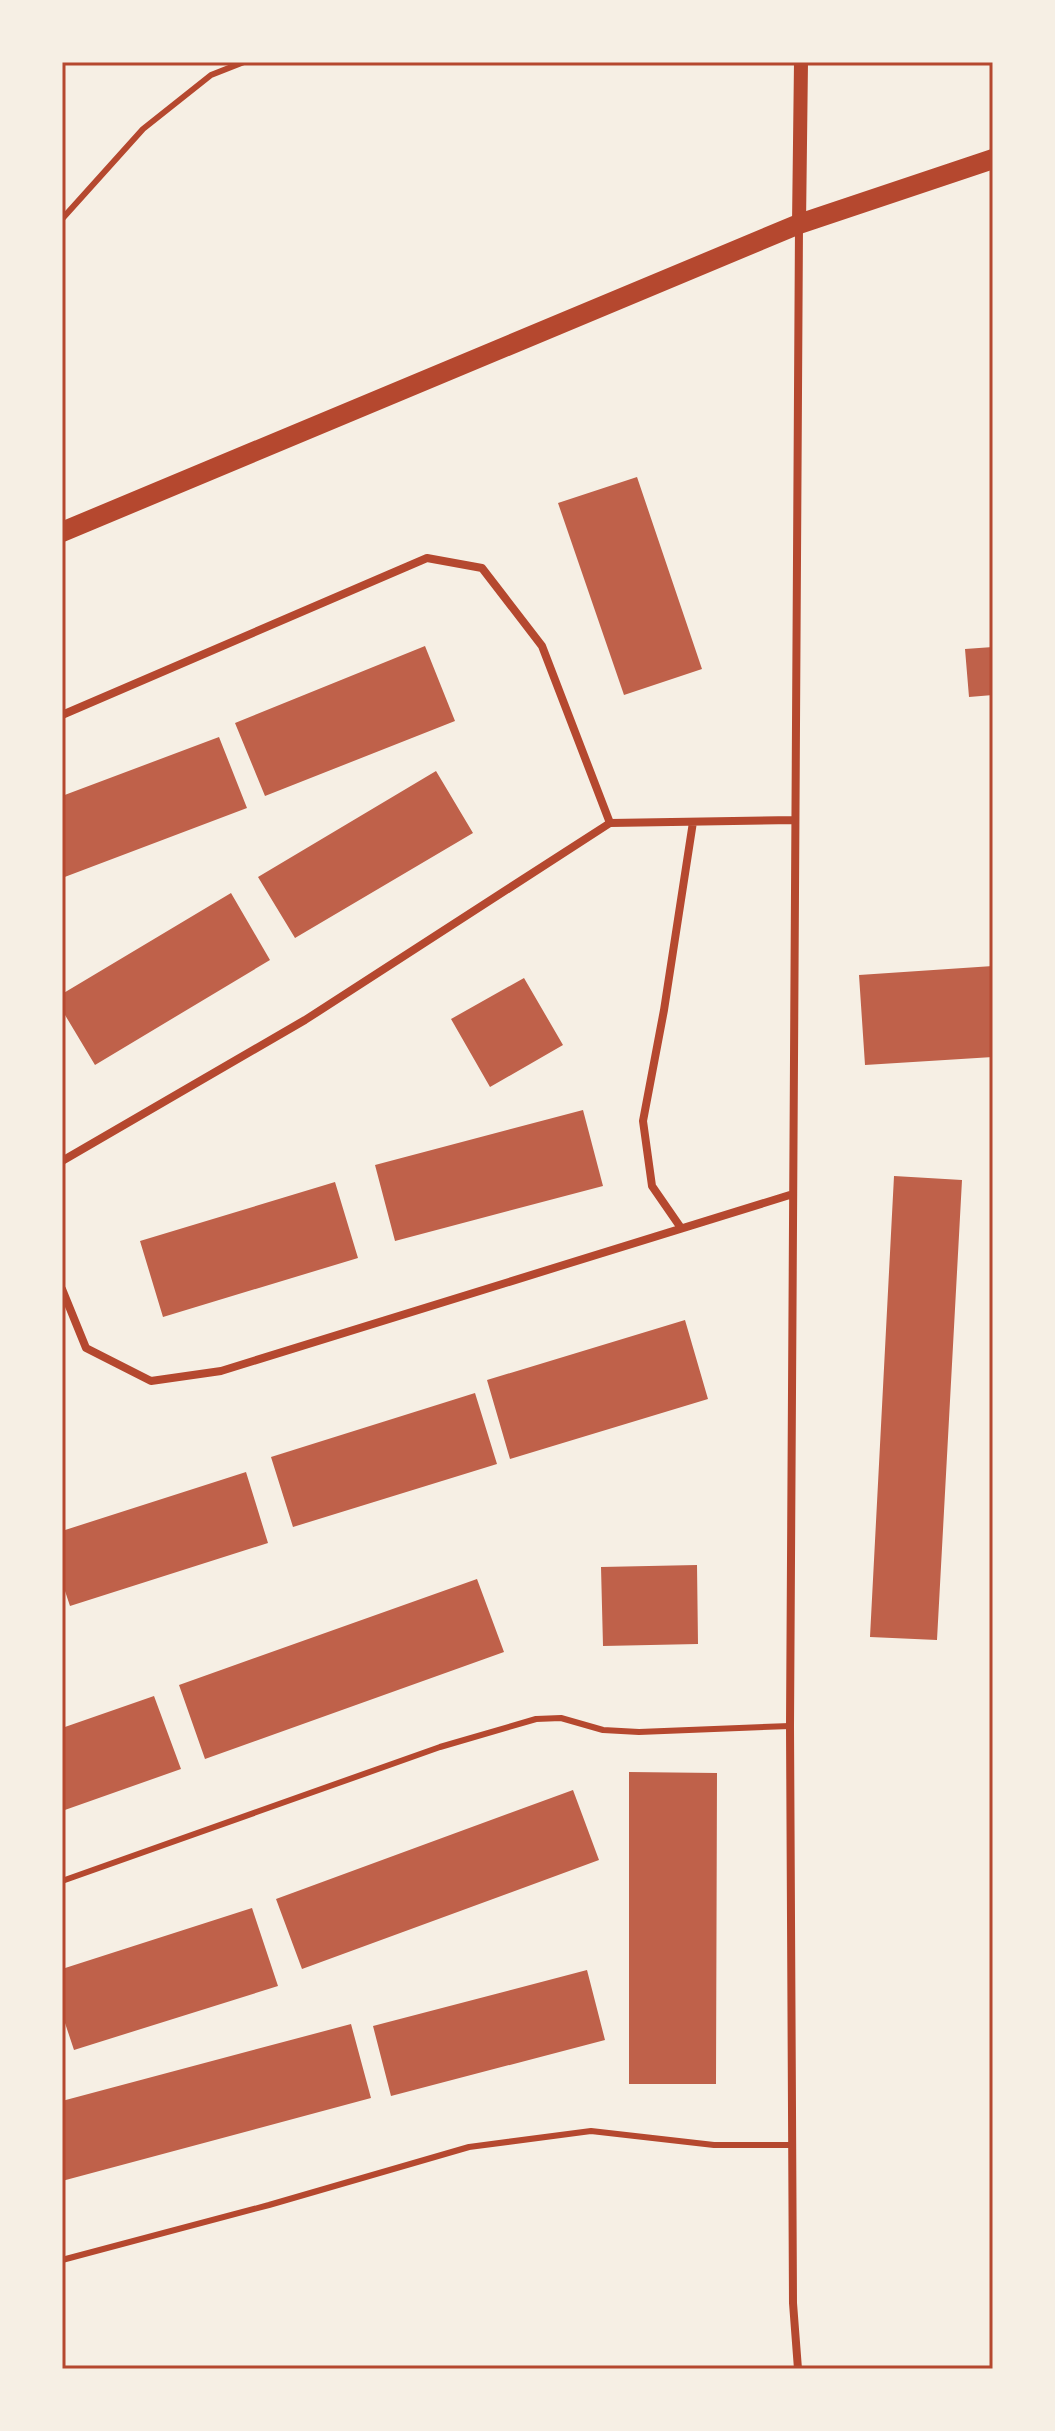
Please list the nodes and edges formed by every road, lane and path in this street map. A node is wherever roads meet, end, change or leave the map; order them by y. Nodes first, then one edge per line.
1 (244, 62) edge
2 (801, 62) edge
3 (993, 159) edge
4 (62, 219) edge
5 (799, 224) junction
6 (62, 532) edge
7 (62, 715) edge
8 (795, 820) junction
9 (693, 822) junction
10 (610, 823) junction
11 (62, 1161) edge
12 (793, 1194) junction
13 (681, 1228) junction
14 (62, 1289) edge
15 (790, 1726) junction
16 (62, 1881) edge
17 (792, 2145) junction
18 (62, 2260) edge
19 (798, 2369) edge

1 - 4 lane
2 - 5 street
3 - 5 main road
5 - 6 main road
5 - 8 street
7 - 10 street
8 - 9 street
8 - 12 street
9 - 10 street
9 - 13 street
10 - 11 street
12 - 13 street
12 - 15 street
13 - 14 street
15 - 16 lane
15 - 17 street
17 - 18 lane
17 - 19 street

